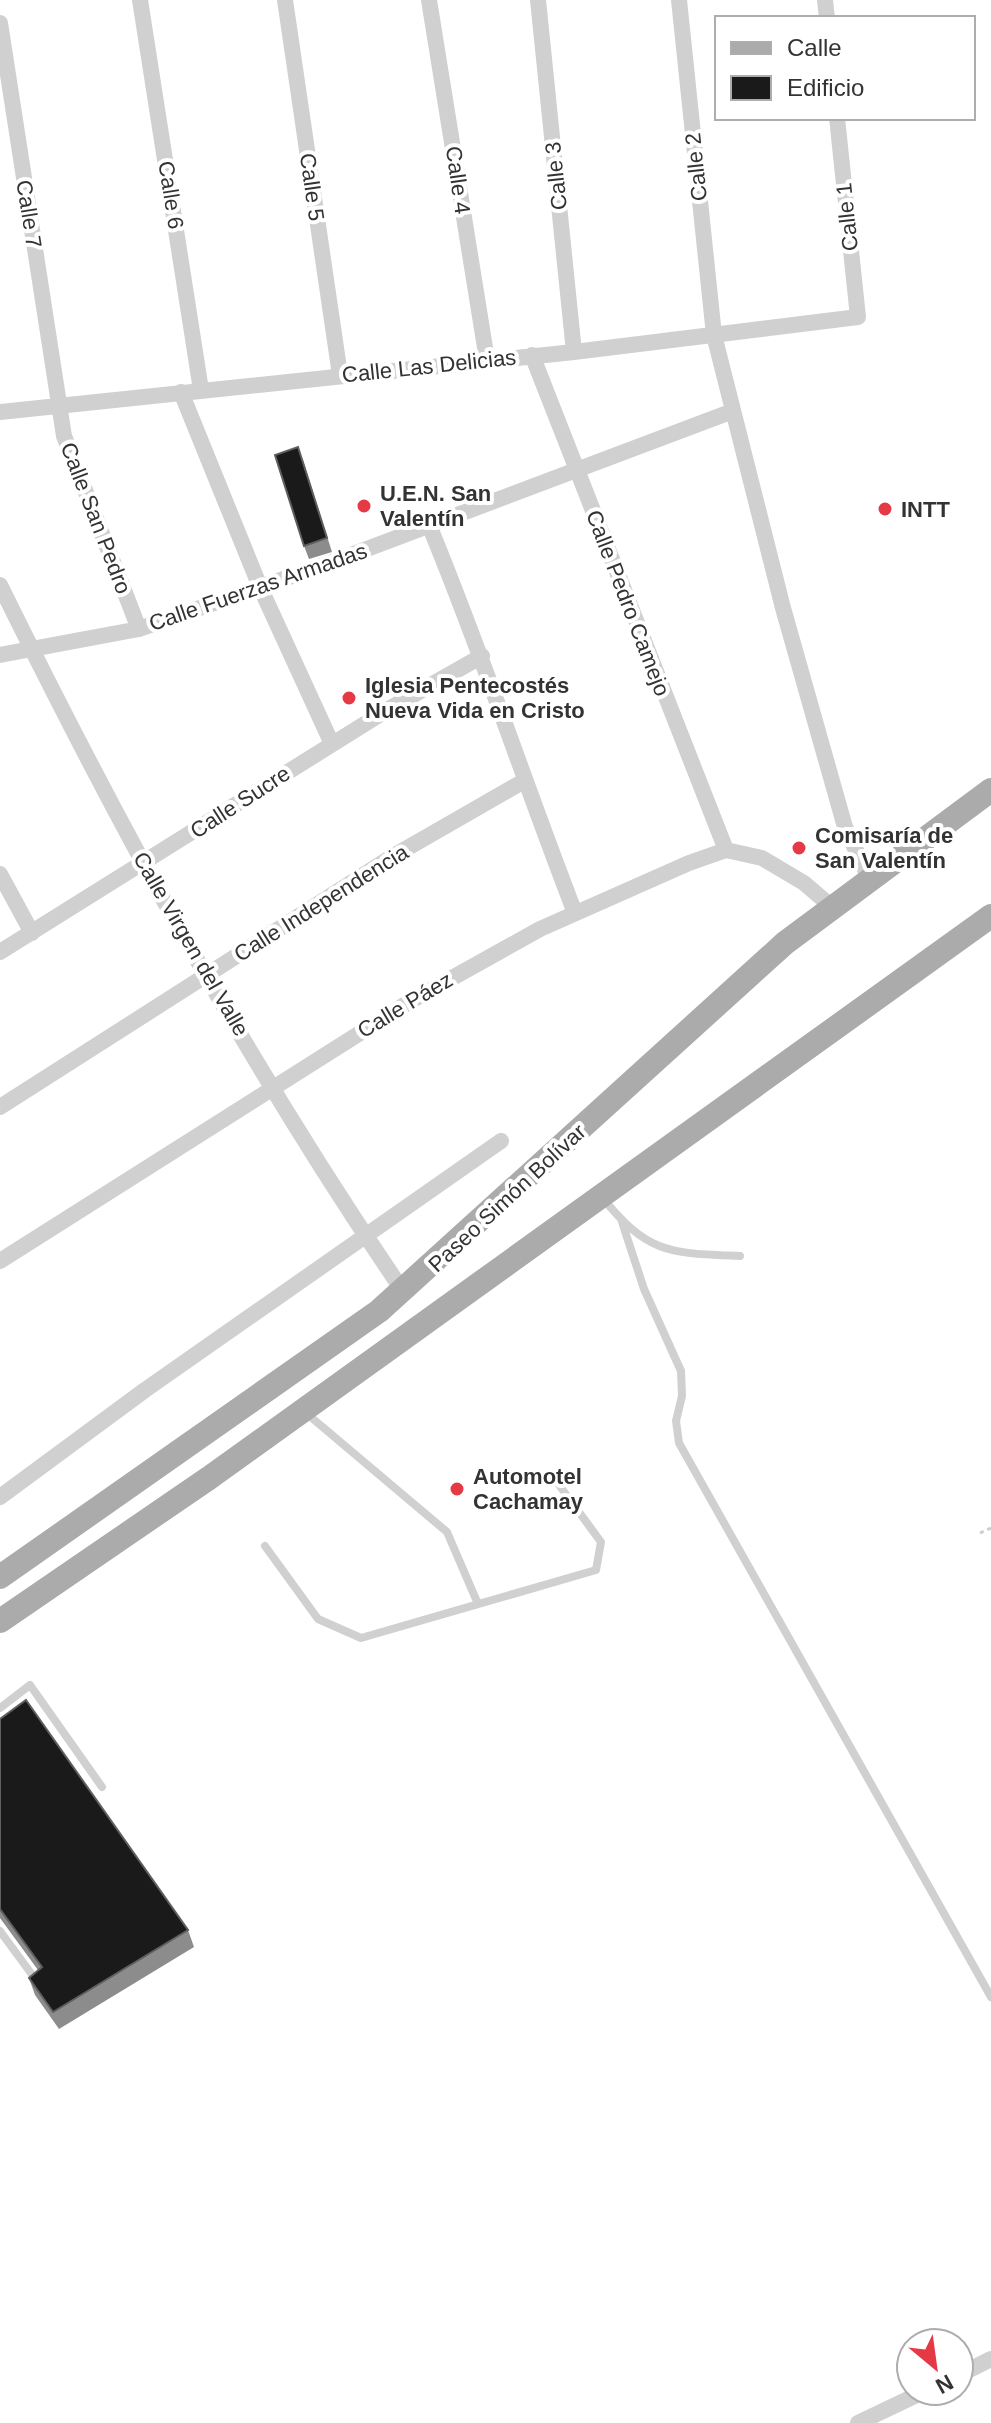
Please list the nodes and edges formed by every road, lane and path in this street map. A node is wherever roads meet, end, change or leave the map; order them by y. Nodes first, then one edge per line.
1 (140, 0) edge
2 (285, 0) edge
3 (429, 0) edge
4 (538, 0) edge
5 (679, 0) edge
6 (0, 23) edge
7 (837, 120) edge
8 (858, 317) joint
9 (714, 335) junction
10 (574, 352) junction
11 (532, 355) junction
12 (487, 360) junction
13 (340, 375) junction
14 (201, 390) junction
15 (181, 392) junction
16 (59, 406) junction
17 (733, 411) junction
18 (0, 412) edge
19 (576, 469) junction
20 (429, 525) junction
21 (0, 585) edge
22 (260, 587) junction
23 (139, 629) junction
24 (32, 650) junction
25 (0, 655) edge
26 (482, 656) junction
27 (332, 744) junction
28 (524, 781) junction
29 (991, 790) edge
30 (726, 850) junction
31 (145, 863) junction
32 (0, 874) edge
33 (869, 878) junction
34 (832, 907) junction
35 (575, 913) junction
36 (991, 916) edge
37 (32, 933) junction
38 (0, 952) edge
39 (208, 974) junction
40 (273, 1088) junction
41 (0, 1107) edge
42 (501, 1141) dead end
43 (600, 1195) junction
44 (622, 1222) junction
45 (365, 1235) junction
46 (740, 1256) dead end
47 (0, 1261) edge
48 (403, 1291) junction
49 (303, 1411) junction
50 (551, 1474) dead end
51 (0, 1497) edge
52 (991, 1528) edge
53 (980, 1533) dead end
54 (265, 1546) dead end
55 (0, 1577) edge
56 (478, 1604) junction
57 (0, 1621) edge
58 (0, 1708) edge
59 (102, 1787) dead end
60 (0, 1931) edge
61 (33, 1976) edge
62 (991, 1997) edge
63 (895, 2405) edge
64 (858, 2423) edge

1 - 14 street, Calle 6
2 - 13 street, Calle 5
3 - 12 street, Calle 4
4 - 10 street, Calle 3
5 - 9 street, Calle 2
6 - 16 street, Calle 7
7 - 8 street, Calle 1
8 - 9 street, Calle Las Delicias
9 - 10 street, Calle Las Delicias
9 - 17 street, Calle 2
10 - 11 street, Calle Las Delicias
11 - 12 street, Calle Las Delicias
11 - 19 street, Calle Pedro Camejo
12 - 13 street, Calle Las Delicias
13 - 14 street, Calle Las Delicias
14 - 15 street, Calle Las Delicias
15 - 16 street, Calle Las Delicias
15 - 22 street
16 - 18 street, Calle Las Delicias
16 - 23 street, Calle San Pedro
17 - 19 street, Calle Fuerzas Armadas
17 - 33 street, Calle 2
19 - 20 street, Calle Fuerzas Armadas
19 - 30 street, Calle Pedro Camejo
20 - 22 street, Calle Fuerzas Armadas
20 - 26 street
21 - 24 street, Calle Virgen del Valle
22 - 23 street, Calle Fuerzas Armadas
22 - 27 street
23 - 24 street, Calle Fuerzas Armadas
24 - 25 street, Calle Fuerzas Armadas
24 - 31 street, Calle Virgen del Valle
26 - 27 street, Calle Sucre
26 - 28 street
27 - 31 street, Calle Sucre
28 - 35 street
28 - 39 street, Calle Independencia
29 - 33 main road, Paseo Simón Bolívar
30 - 34 street
30 - 35 street, Calle Páez
31 - 37 street, Calle Sucre
31 - 39 street, Calle Virgen del Valle
32 - 37 street
33 - 34 main road, Paseo Simón Bolívar
34 - 48 main road, Paseo Simón Bolívar
35 - 40 street, Calle Páez
36 - 43 main road, Paseo Simón Bolívar
37 - 38 street, Calle Sucre
39 - 40 street, Calle Virgen del Valle
39 - 41 street, Calle Independencia
40 - 45 street, Calle Virgen del Valle
40 - 47 street, Calle Páez
42 - 45 street, Paseo Simón Bolívar
43 - 44 lane
43 - 49 main road, Paseo Simón Bolívar
44 - 46 lane
44 - 62 lane
45 - 48 street, Calle Virgen del Valle
45 - 51 street, Paseo Simón Bolívar
48 - 55 main road, Paseo Simón Bolívar
49 - 56 lane
49 - 57 main road, Paseo Simón Bolívar
50 - 56 lane
52 - 53 path
54 - 56 lane
58 - 59 lane
60 - 61 lane
63 - 64 street

